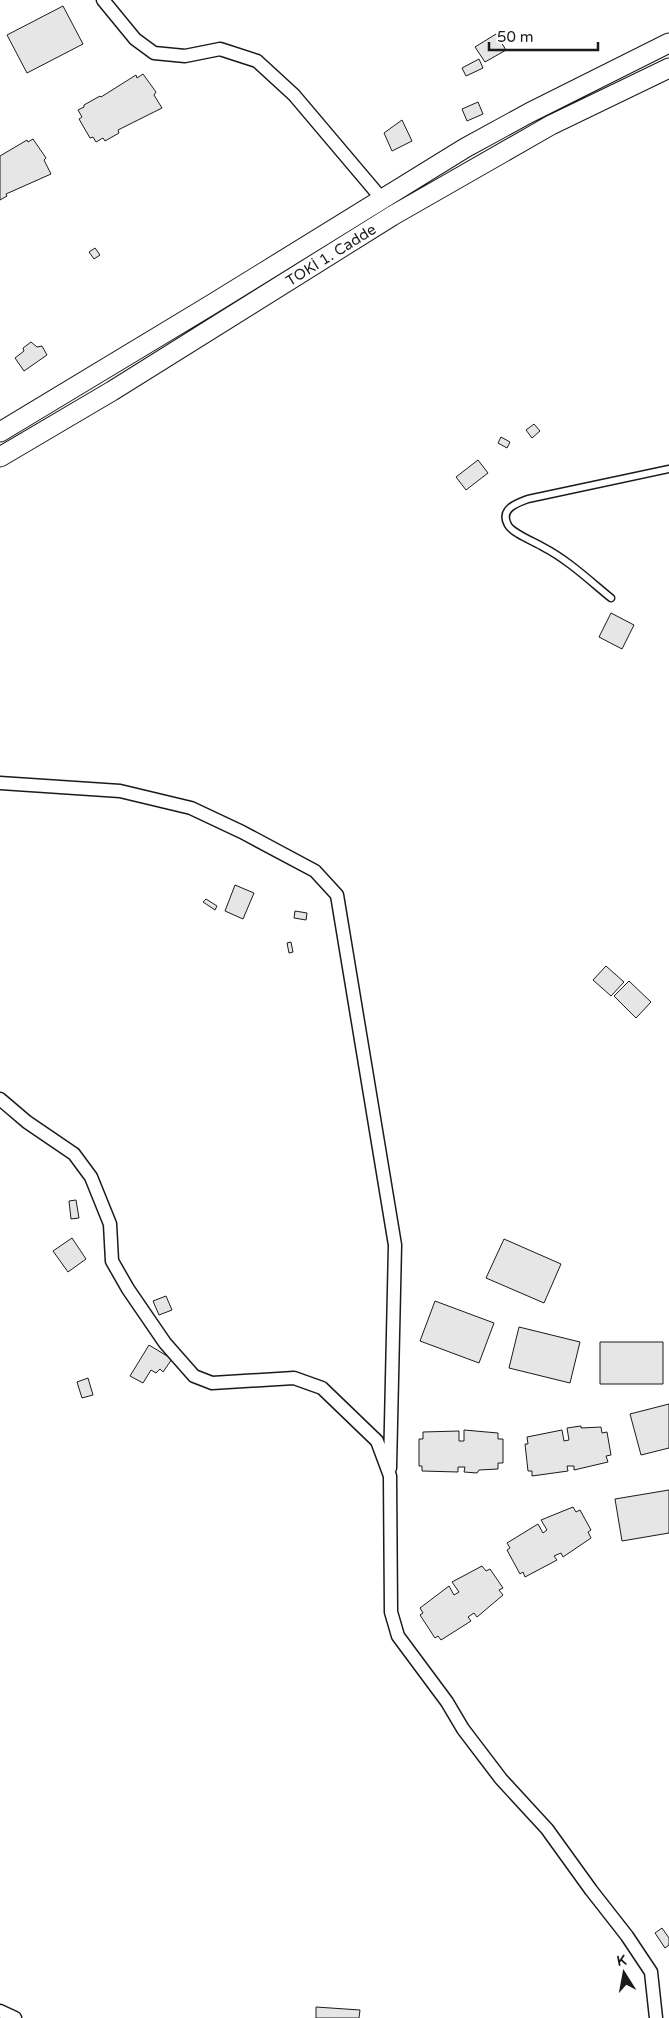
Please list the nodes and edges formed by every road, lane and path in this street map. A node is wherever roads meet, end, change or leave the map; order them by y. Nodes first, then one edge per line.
1 (104, 0) edge
2 (669, 43) edge
3 (669, 68) edge
4 (382, 199) junction
5 (0, 432) edge
6 (0, 457) edge
7 (669, 469) edge
8 (611, 598) dead end
9 (0, 783) edge
10 (0, 1099) edge
11 (390, 1476) junction
12 (656, 2018) edge

1 - 4 street
2 - 4 main road
3 - 6 main road, TOKİ 1. Cadde
4 - 5 main road
7 - 8 lane
9 - 11 street
10 - 11 street
11 - 12 street

